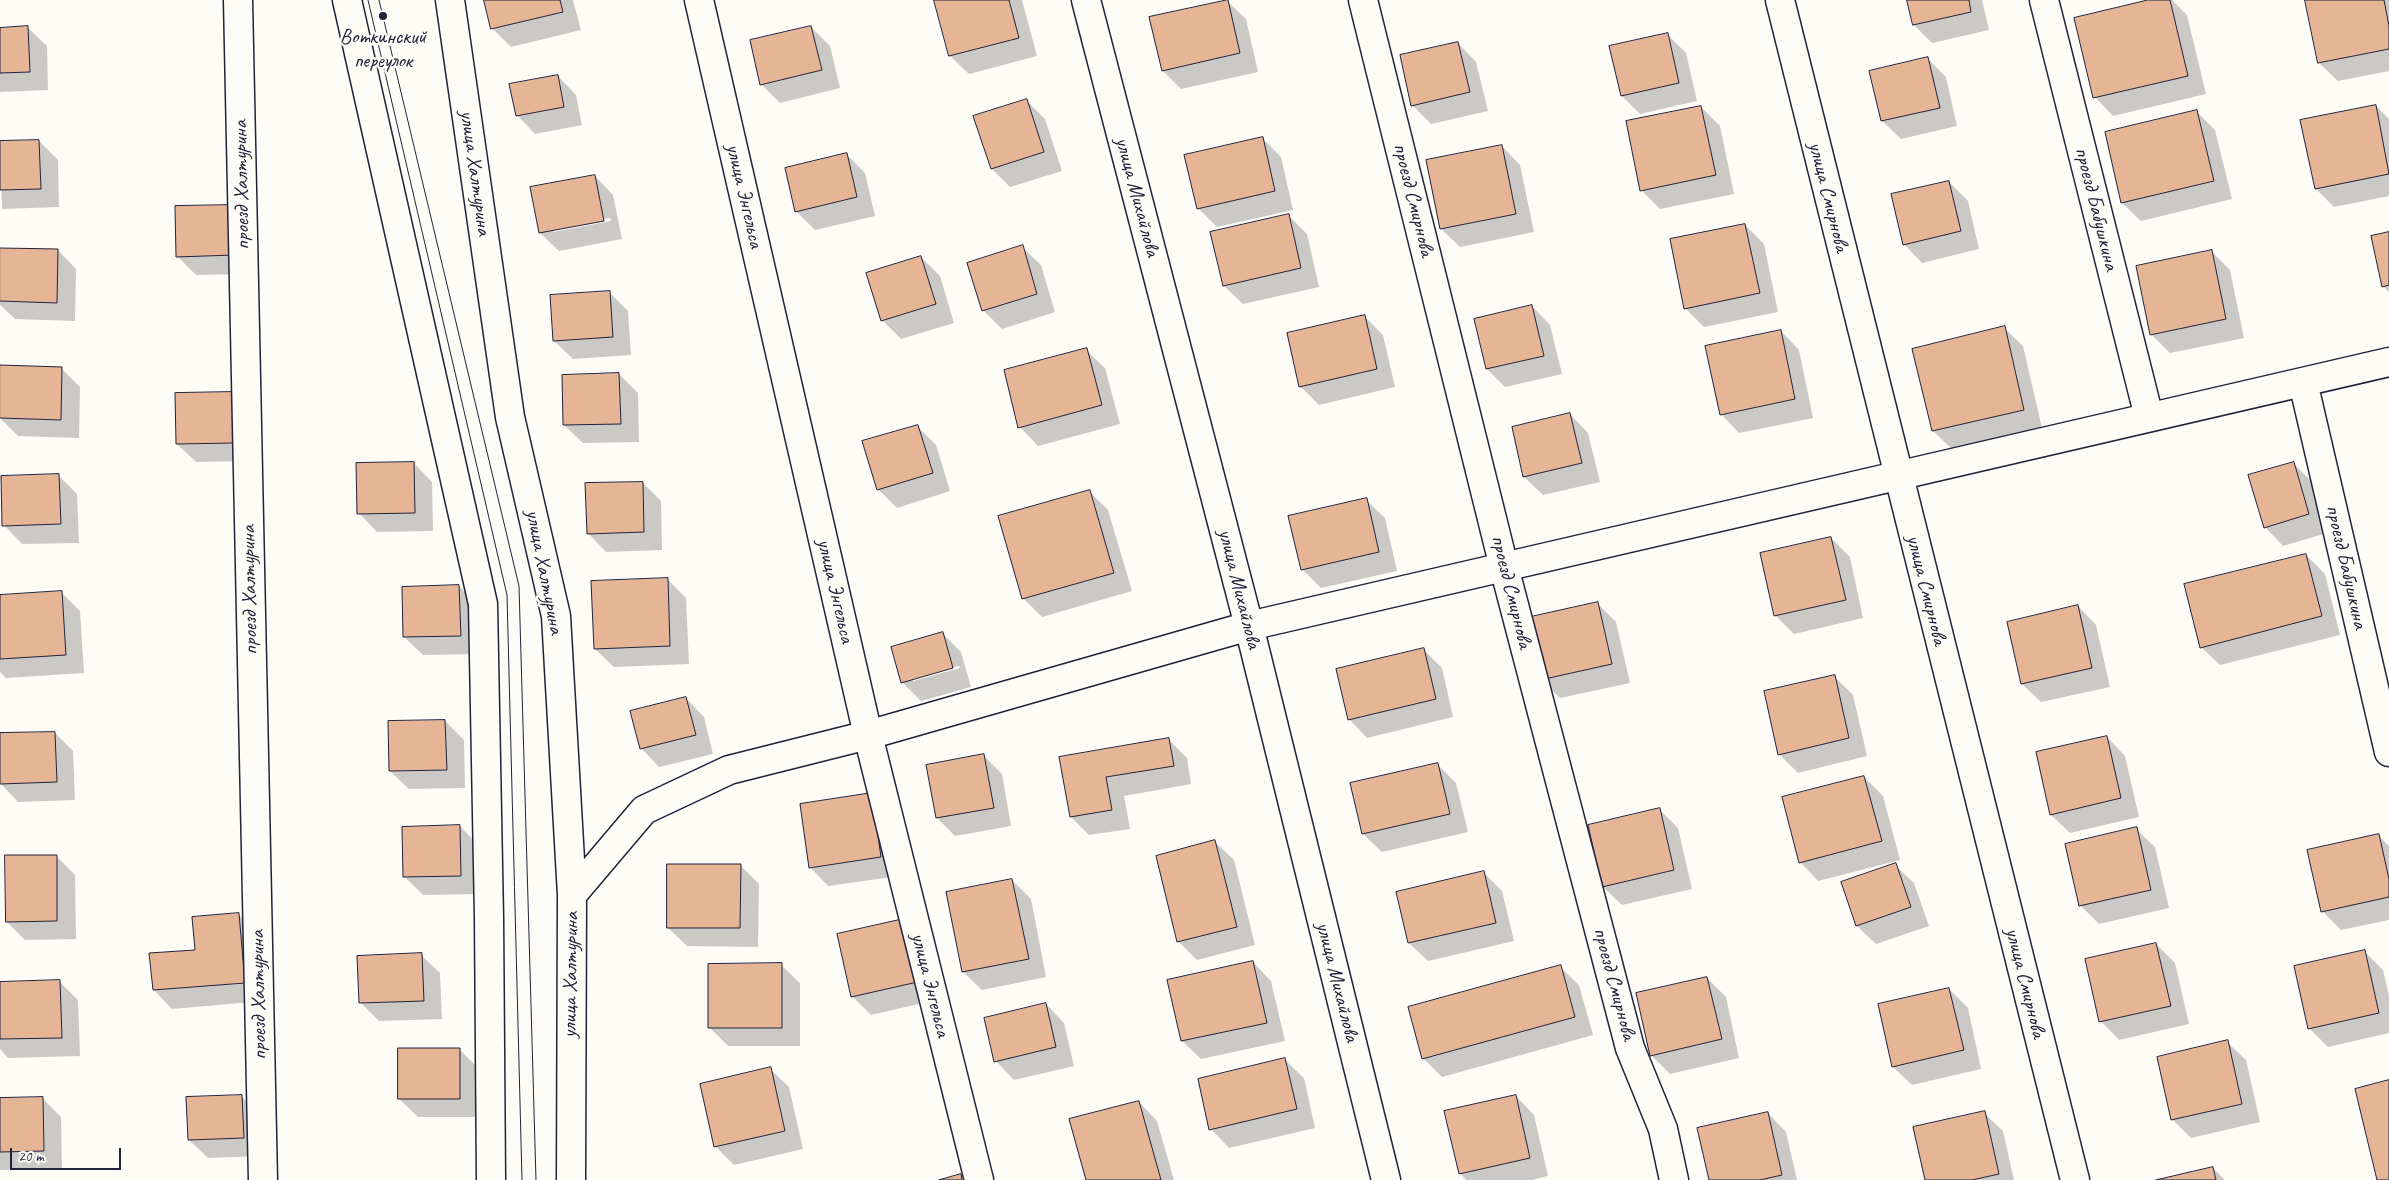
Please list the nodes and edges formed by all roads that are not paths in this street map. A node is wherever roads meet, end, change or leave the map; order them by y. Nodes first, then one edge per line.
1 (238, 0) edge
2 (347, 0) edge
3 (450, 0) edge
4 (699, 0) edge
5 (1086, 0) edge
6 (1363, 0) edge
7 (1780, 0) edge
8 (2044, 0) edge
9 (2389, 362) edge
10 (2303, 382) junction
11 (2148, 418) junction
12 (1897, 476) junction
13 (1504, 567) junction
14 (1249, 626) junction
15 (868, 735) junction
16 (2389, 752) edge
17 (572, 895) junction
18 (263, 1180) edge
19 (491, 1180) edge
20 (571, 1180) edge
21 (979, 1180) edge
22 (1386, 1180) edge
23 (1674, 1180) edge
24 (2075, 1180) edge

1 - 18 street, проезд Халтурина
2 - 19 street
3 - 17 street, улица Халтурина
4 - 15 street, улица Энгельса
5 - 14 street, улица Михайлова
6 - 13 street, проезд Смирнова
7 - 12 street, улица Смирнова
8 - 11 street, проезд Бабушкина
9 - 10 street
10 - 11 street
10 - 16 street, проезд Бабушкина
11 - 12 street
12 - 13 street
12 - 24 street, улица Смирнова
13 - 14 street
13 - 23 street, проезд Смирнова
14 - 15 street
14 - 22 street, улица Михайлова
15 - 17 street
15 - 21 street, улица Энгельса
17 - 20 street, улица Халтурина

